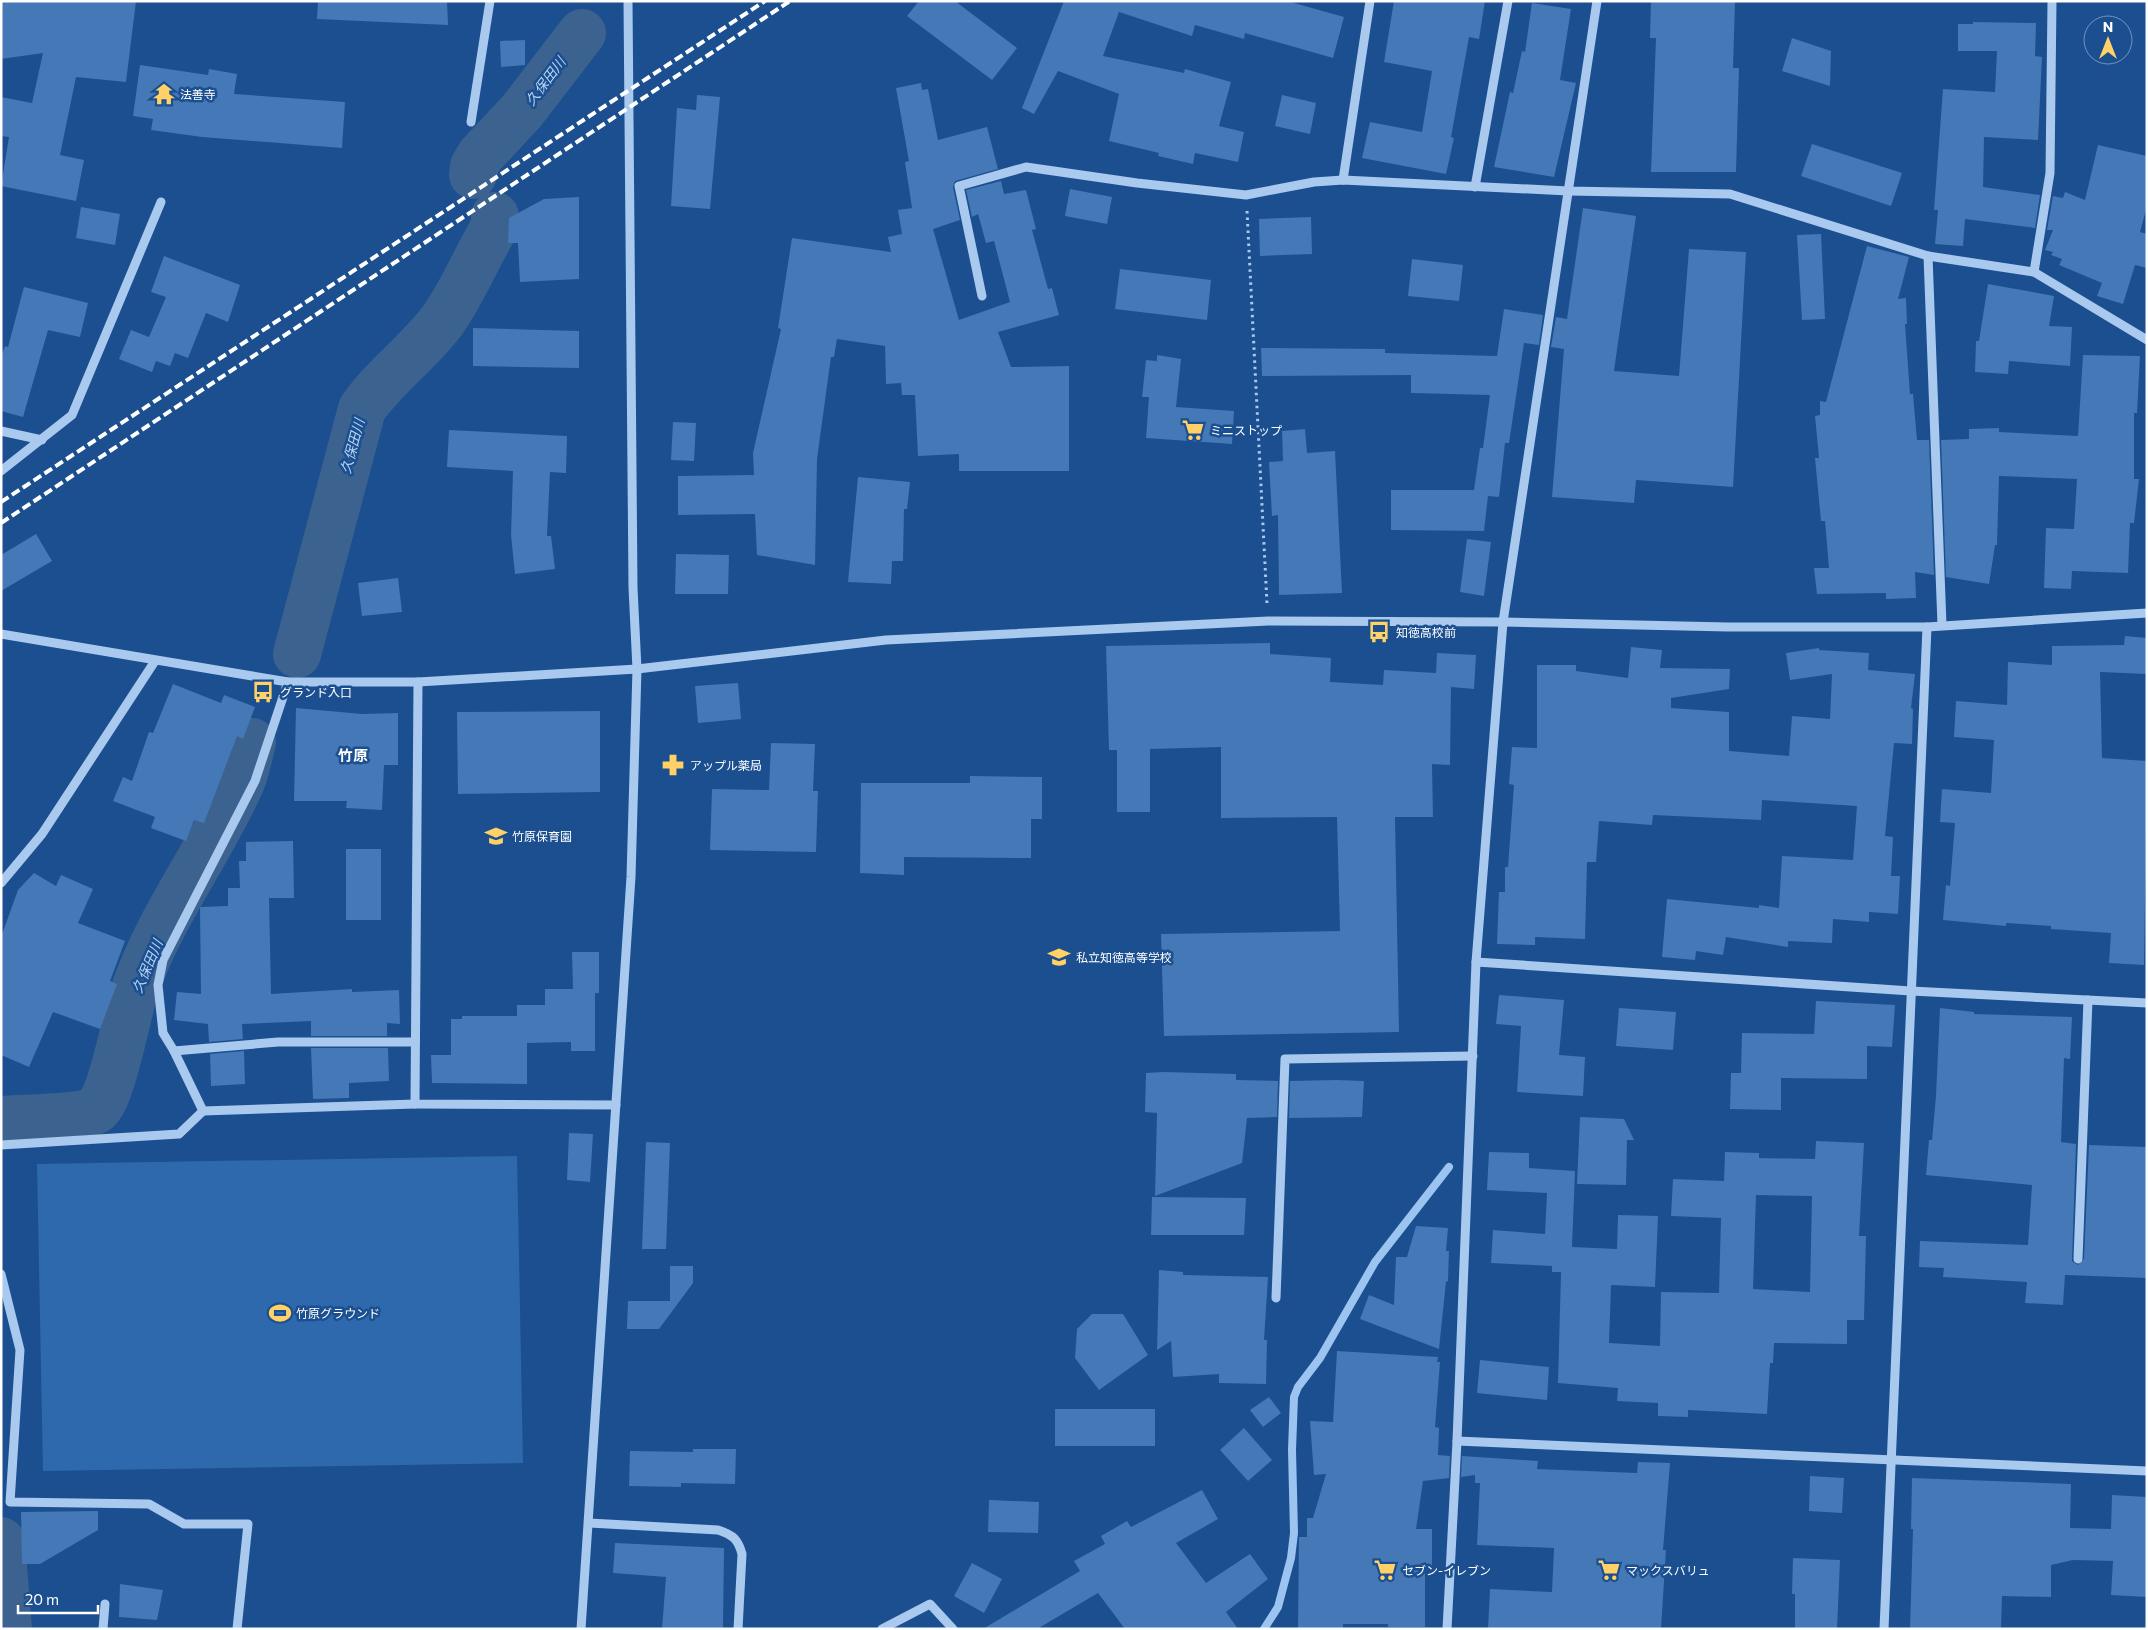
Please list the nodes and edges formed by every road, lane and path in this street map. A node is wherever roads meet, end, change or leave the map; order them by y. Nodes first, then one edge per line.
1 (490, 1) edge
2 (628, 1) edge
3 (1370, 1) edge
4 (1508, 1) edge
5 (1597, 1) edge
6 (2052, 1) edge
7 (471, 122) dead end
8 (1343, 180) junction
9 (1475, 187) junction
10 (1568, 191) junction
11 (1246, 196) junction
12 (162, 202) dead end
13 (1928, 256) junction
14 (2034, 272) junction
15 (982, 296) dead end
16 (2147, 340) edge
17 (1, 432) edge
18 (42, 440) junction
19 (1, 471) edge
20 (2147, 612) edge
21 (1268, 621) junction
22 (1503, 622) junction
23 (1942, 625) junction
24 (1927, 626) junction
25 (1, 634) edge
26 (155, 661) junction
27 (637, 669) junction
28 (288, 682) junction
29 (418, 682) junction
30 (1, 883) edge
31 (1476, 962) junction
32 (1911, 991) junction
33 (2088, 1000) junction
34 (2147, 1003) edge
35 (415, 1042) junction
36 (174, 1051) junction
37 (1473, 1056) junction
38 (415, 1104) junction
39 (616, 1105) junction
40 (203, 1111) junction
41 (1, 1146) edge
42 (2078, 1259) dead end
43 (1, 1274) edge
44 (1276, 1298) dead end
45 (1457, 1441) junction
46 (1891, 1458) junction
47 (2147, 1471) edge
48 (589, 1523) junction
49 (105, 1604) dead end
50 (103, 1629) edge
51 (237, 1629) edge
52 (581, 1629) edge
53 (738, 1629) edge
54 (882, 1629) edge
55 (953, 1629) edge
56 (1447, 1629) edge
57 (1884, 1629) edge

1 - 7 street
2 - 27 street
3 - 8 street
4 - 9 street
5 - 10 street
6 - 14 street
8 - 9 street
8 - 11 street
9 - 10 street
10 - 13 street
10 - 22 street
11 - 15 street
11 - 21 path
12 - 18 street
13 - 14 street
13 - 23 street
14 - 16 street
17 - 18 street
18 - 19 street
20 - 23 street
21 - 22 street
21 - 27 street
22 - 24 street
22 - 31 street
23 - 24 street
24 - 32 street
25 - 26 street
26 - 28 street
26 - 30 street
27 - 29 street
27 - 39 street
28 - 29 street
28 - 36 street
29 - 35 street
31 - 32 street
31 - 37 street
32 - 33 street
32 - 46 street
33 - 34 street
33 - 42 street
35 - 36 street
35 - 38 street
36 - 40 street
37 - 44 street
37 - 45 street
38 - 39 street
38 - 40 street
39 - 48 street
40 - 41 street
43 - 51 street
45 - 46 street
45 - 56 street
46 - 47 street
46 - 57 street
48 - 52 street
48 - 53 street
49 - 50 street
54 - 55 street

